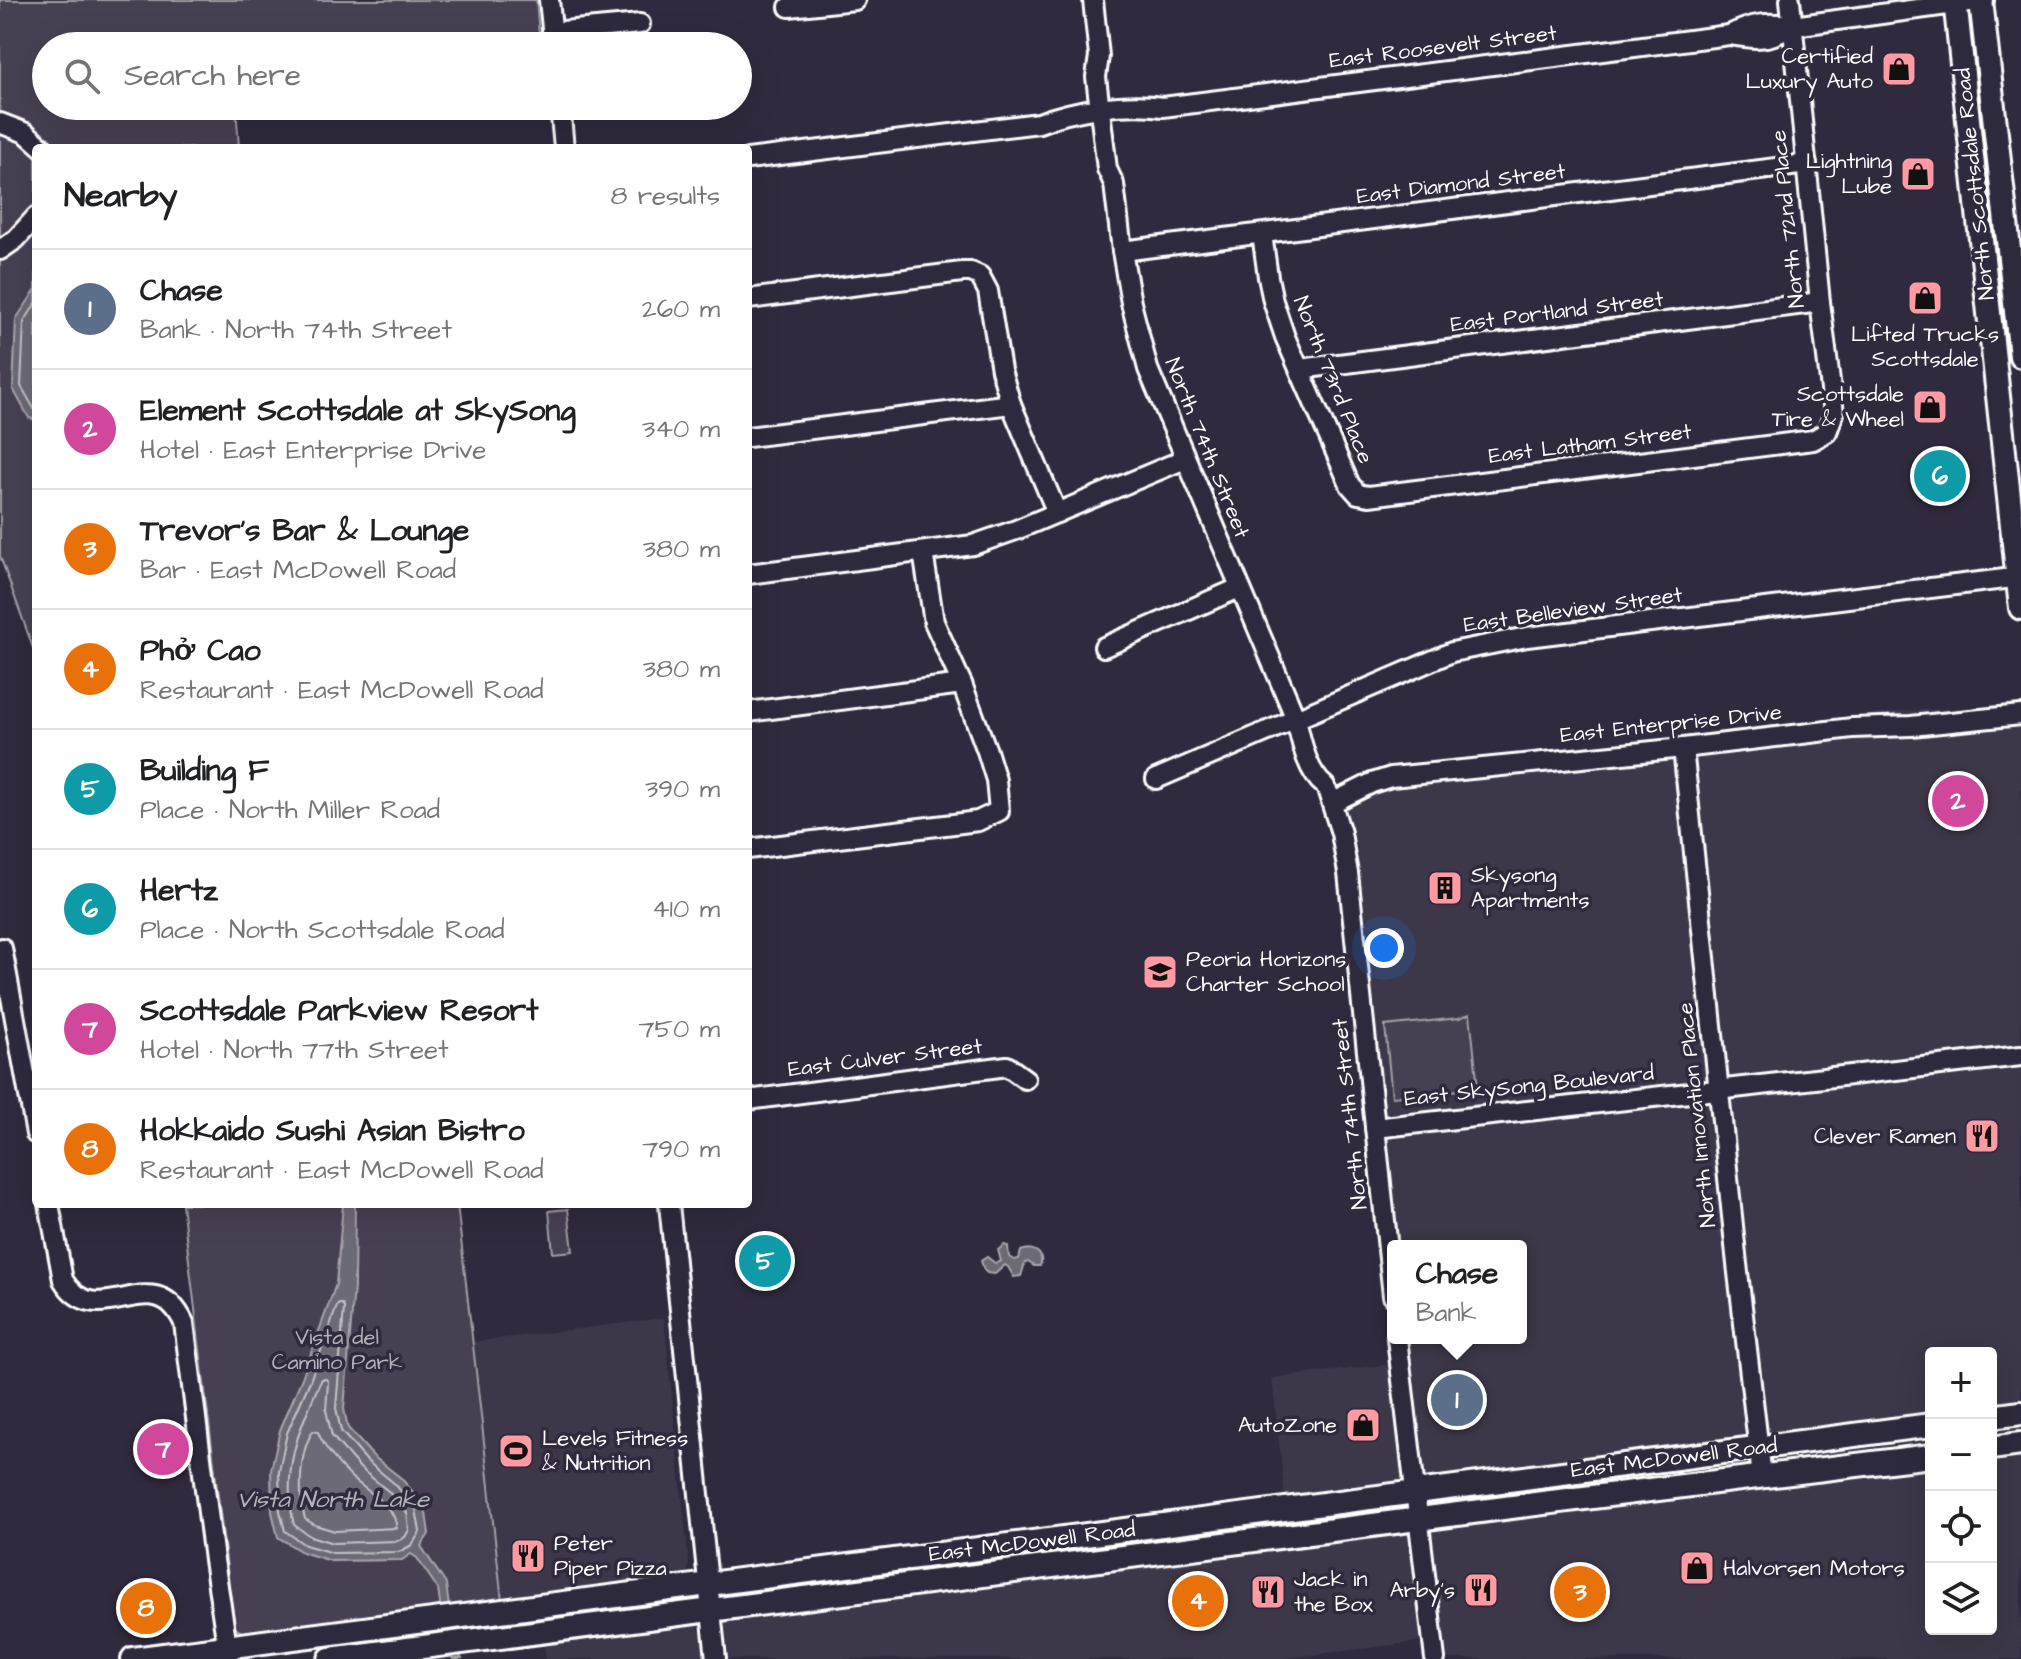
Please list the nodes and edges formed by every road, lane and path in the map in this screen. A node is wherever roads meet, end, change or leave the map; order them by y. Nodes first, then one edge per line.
1 (549, 0) edge
2 (855, 0) edge
3 (1093, 0) edge
4 (1790, 0) edge
5 (1982, 0) edge
6 (1955, 2) edge
7 (789, 7) dead end
8 (640, 24) dead end
9 (1793, 26) junction
10 (552, 32) edge
11 (594, 32) edge
12 (1106, 114) junction
13 (561, 120) edge
14 (0, 123) edge
15 (38, 144) edge
16 (564, 144) edge
17 (752, 159) edge
18 (1807, 164) junction
19 (32, 221) edge
20 (1262, 234) junction
21 (0, 250) edge
22 (1122, 251) junction
23 (752, 298) edge
24 (1820, 302) junction
25 (2021, 356) edge
26 (1300, 369) junction
27 (1011, 404) junction
28 (1827, 432) joint
29 (752, 436) edge
30 (1185, 459) junction
31 (1358, 494) joint
32 (1057, 513) junction
33 (923, 552) junction
34 (752, 573) edge
35 (2020, 577) edge
36 (1239, 588) junction
37 (2021, 608) edge
38 (1104, 647) dead end
39 (962, 684) junction
40 (752, 711) edge
41 (2021, 715) edge
42 (1296, 719) junction
43 (1683, 748) junction
44 (1156, 779) dead end
45 (1328, 795) junction
46 (752, 849) edge
47 (2, 948) dead end
48 (2021, 1056) edge
49 (1025, 1079) dead end
50 (1719, 1090) junction
51 (752, 1099) edge
52 (32, 1112) edge
53 (1375, 1128) junction
54 (50, 1208) edge
55 (669, 1208) edge
56 (1387, 1240) edge
57 (1398, 1344) edge
58 (2021, 1413) edge
59 (1997, 1416) edge
60 (1925, 1426) edge
61 (2021, 1444) edge
62 (1759, 1446) junction
63 (1997, 1447) edge
64 (1925, 1457) edge
65 (1762, 1477) junction
66 (1415, 1491) junction
67 (1419, 1520) junction
68 (708, 1584) junction
69 (711, 1611) junction
70 (228, 1653) edge
71 (339, 1658) edge
72 (133, 1659) edge
73 (716, 1659) edge
74 (1435, 1659) edge

1 - 10 street
2 - 7 street
3 - 12 street, North 74th Street
4 - 9 street, North 72nd Place
5 - 6 street, East Roosevelt Street
5 - 25 main road, North Scottsdale Road
6 - 9 street, East Roosevelt Street
6 - 35 main road, North Scottsdale Road
8 - 11 street
9 - 12 street, East Roosevelt Street
9 - 18 street, North 72nd Place
12 - 17 street, East Roosevelt Street
12 - 22 street, North 74th Street
13 - 16 street
14 - 15 street
18 - 20 street, East Diamond Street
18 - 24 street, North 72nd Place
19 - 21 street
20 - 22 street, East Diamond Street
20 - 26 street, North 73rd Place
22 - 30 street, North 74th Street
23 - 27 street
24 - 26 street, East Portland Street
24 - 28 street, North 72nd Place
26 - 31 street, North 73rd Place
27 - 29 street
27 - 32 street
28 - 31 street, East Latham Street
30 - 32 street
30 - 36 street, North 74th Street
32 - 33 street
33 - 34 street
33 - 39 street
35 - 37 main road, North Scottsdale Road
35 - 42 street, East Belleview Street
36 - 38 street
36 - 42 street, North 74th Street
39 - 40 street
39 - 46 street
41 - 43 street, East Enterprise Drive
42 - 44 street, East Belleview Street
42 - 45 street, North 74th Street
43 - 45 street, East Enterprise Drive
43 - 50 street, North Innovation Place
45 - 53 street, North 74th Street
47 - 52 street
48 - 50 street, East SkySong Boulevard
49 - 51 street, East Culver Street
50 - 53 street, East SkySong Boulevard
50 - 62 street, North Innovation Place
53 - 56 street, North 74th Street
54 - 70 street
55 - 68 street
57 - 66 street
58 - 59 main road
60 - 62 main road, East McDowell Road
61 - 63 main road
62 - 65 street, North Innovation Place
62 - 66 main road, East McDowell Road
64 - 65 main road, East McDowell Road
65 - 67 main road, East McDowell Road
66 - 67 street
66 - 68 main road, East McDowell Road
67 - 69 main road, East McDowell Road
67 - 74 street
68 - 69 street
68 - 70 main road, East McDowell Road
69 - 71 main road, East McDowell Road
69 - 73 street
70 - 72 main road, East McDowell Road

